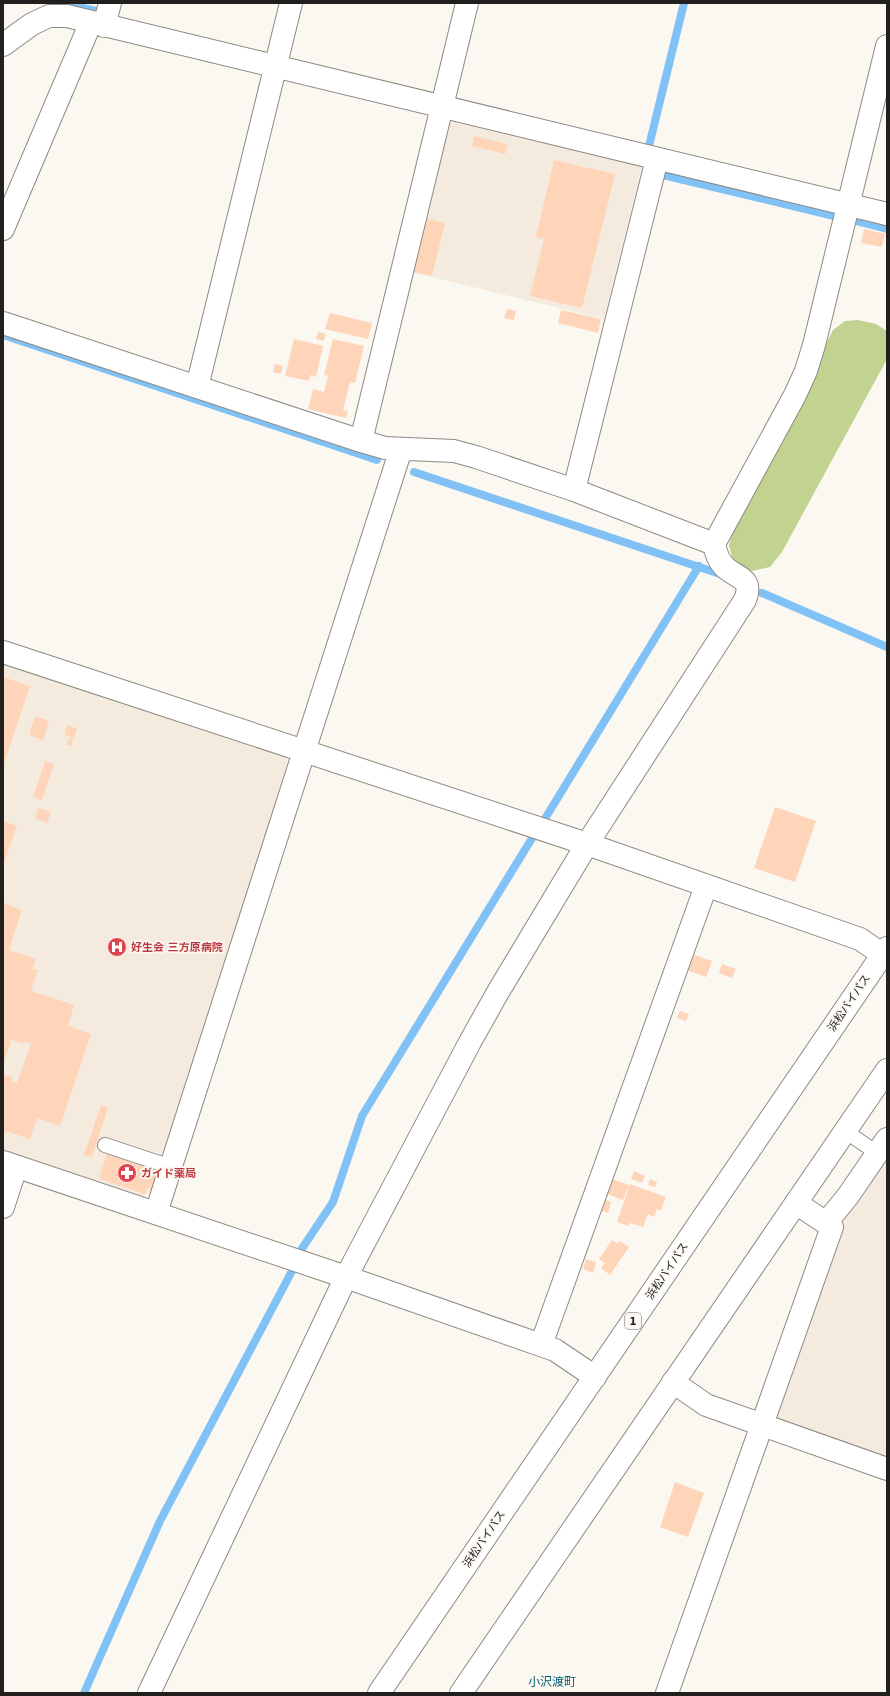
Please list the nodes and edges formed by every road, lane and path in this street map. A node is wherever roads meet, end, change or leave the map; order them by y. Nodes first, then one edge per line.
1 (110, 3) edge
2 (291, 3) edge
3 (467, 3) edge
4 (98, 24) junction
5 (3, 45) edge
6 (887, 46) edge
7 (275, 67) junction
8 (442, 107) junction
9 (657, 159) junction
10 (848, 205) junction
11 (887, 214) edge
12 (3, 230) edge
13 (3, 323) edge
14 (197, 387) junction
15 (361, 442) junction
16 (401, 449) junction
17 (574, 490) junction
18 (714, 544) junction
19 (3, 652) edge
20 (304, 751) junction
21 (587, 844) junction
22 (706, 886) junction
23 (885, 951) edge
24 (887, 1070) edge
25 (845, 1131) junction
26 (104, 1145) dead end
27 (882, 1146) edge
28 (10, 1165) edge
29 (171, 1167) junction
30 (796, 1203) junction
31 (3, 1207) edge
32 (156, 1213) junction
33 (826, 1223) junction
34 (346, 1277) junction
35 (541, 1345) junction
36 (595, 1377) junction
37 (673, 1382) junction
38 (762, 1424) junction
39 (887, 1469) edge
40 (149, 1693) edge
41 (379, 1693) edge
42 (461, 1693) edge
43 (667, 1693) edge

1 - 4 main road
2 - 7 main road
3 - 8 main road
4 - 5 main road
4 - 7 main road
4 - 12 main road
6 - 10 main road
7 - 8 main road
7 - 14 main road
8 - 9 main road
8 - 15 main road
9 - 10 main road
9 - 17 main road
10 - 11 main road
10 - 18 main road
13 - 14 main road
14 - 15 main road
15 - 16 main road
16 - 17 main road
16 - 20 main road
17 - 18 main road
18 - 21 main road
19 - 20 main road
20 - 21 main road
20 - 29 main road
21 - 22 main road
21 - 34 main road
22 - 23 main road
22 - 35 main road
23 - 36 main road, 浜松バイパス / 1
24 - 25 main road
25 - 27 lane
25 - 30 main road
26 - 29 lane
27 - 33 main road
28 - 31 main road
28 - 32 main road
29 - 32 main road
30 - 33 main road
30 - 37 main road
32 - 34 main road
33 - 38 main road
34 - 35 main road
34 - 40 main road
35 - 36 main road
36 - 41 main road, 浜松バイパス / 1
37 - 38 main road
37 - 42 main road
38 - 39 main road
38 - 43 main road

